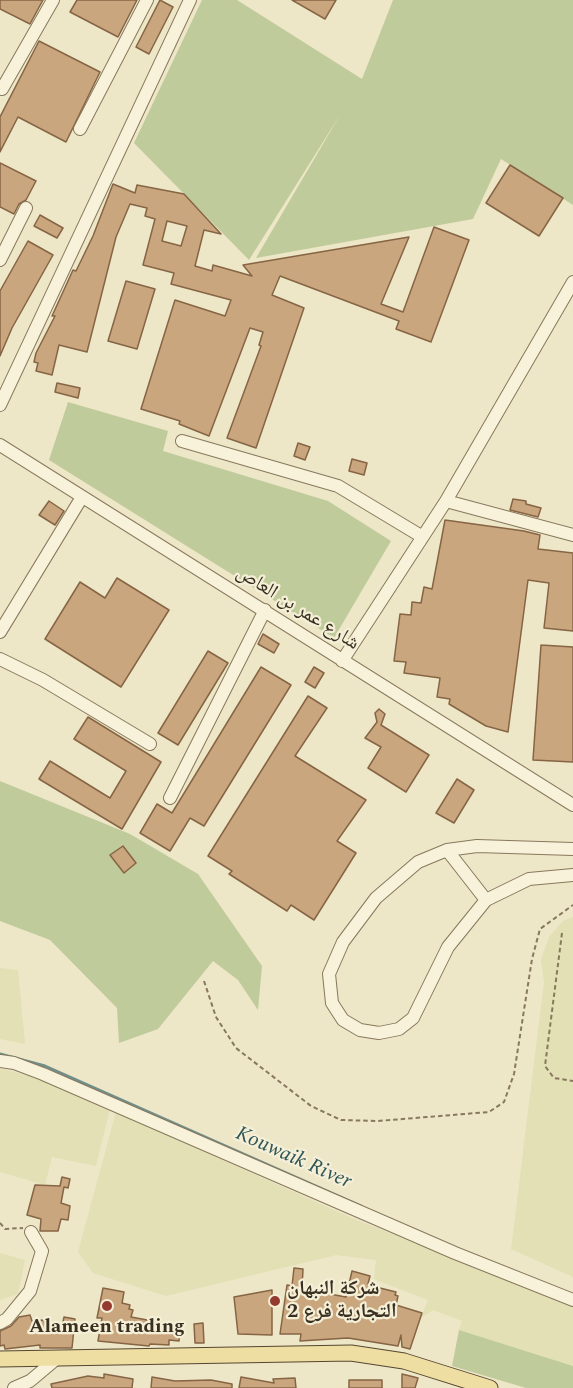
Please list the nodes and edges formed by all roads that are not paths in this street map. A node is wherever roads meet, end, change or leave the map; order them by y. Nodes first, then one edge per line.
1 (53, 0) edge
2 (147, 0) edge
3 (190, 0) edge
4 (2, 89) dead end
5 (80, 129) dead end
6 (26, 208) dead end
7 (0, 260) edge
8 (573, 282) edge
9 (0, 405) edge
10 (182, 441) dead end
11 (0, 445) edge
12 (82, 497) junction
13 (446, 501) junction
14 (573, 535) edge
15 (421, 536) junction
16 (265, 610) junction
17 (0, 632) edge
18 (0, 659) edge
19 (342, 661) junction
20 (150, 744) dead end
21 (170, 798) dead end
22 (573, 805) edge
23 (573, 849) edge
24 (447, 850) junction
25 (573, 875) edge
26 (486, 900) junction
27 (0, 1061) edge
28 (31, 1232) road end
29 (573, 1300) edge
30 (0, 1323) edge
31 (0, 1359) edge
32 (55, 1360) junction
33 (14, 1388) edge
34 (490, 1388) edge

1 - 4 street
2 - 5 street
3 - 9 street
6 - 7 street
8 - 13 street
10 - 15 street
11 - 12 street, شارع عمر بن العاص
12 - 16 street, شارع عمر بن العاص
12 - 17 street
13 - 14 street
13 - 15 street
15 - 19 street
16 - 19 street, شارع عمر بن العاص
16 - 21 street
18 - 20 street
19 - 22 street, شارع عمر بن العاص
23 - 24 street
24 - 26 street
24 - 26 street
25 - 26 street
27 - 29 street
28 - 30 street
31 - 32 main road
32 - 33 street
32 - 34 main road

